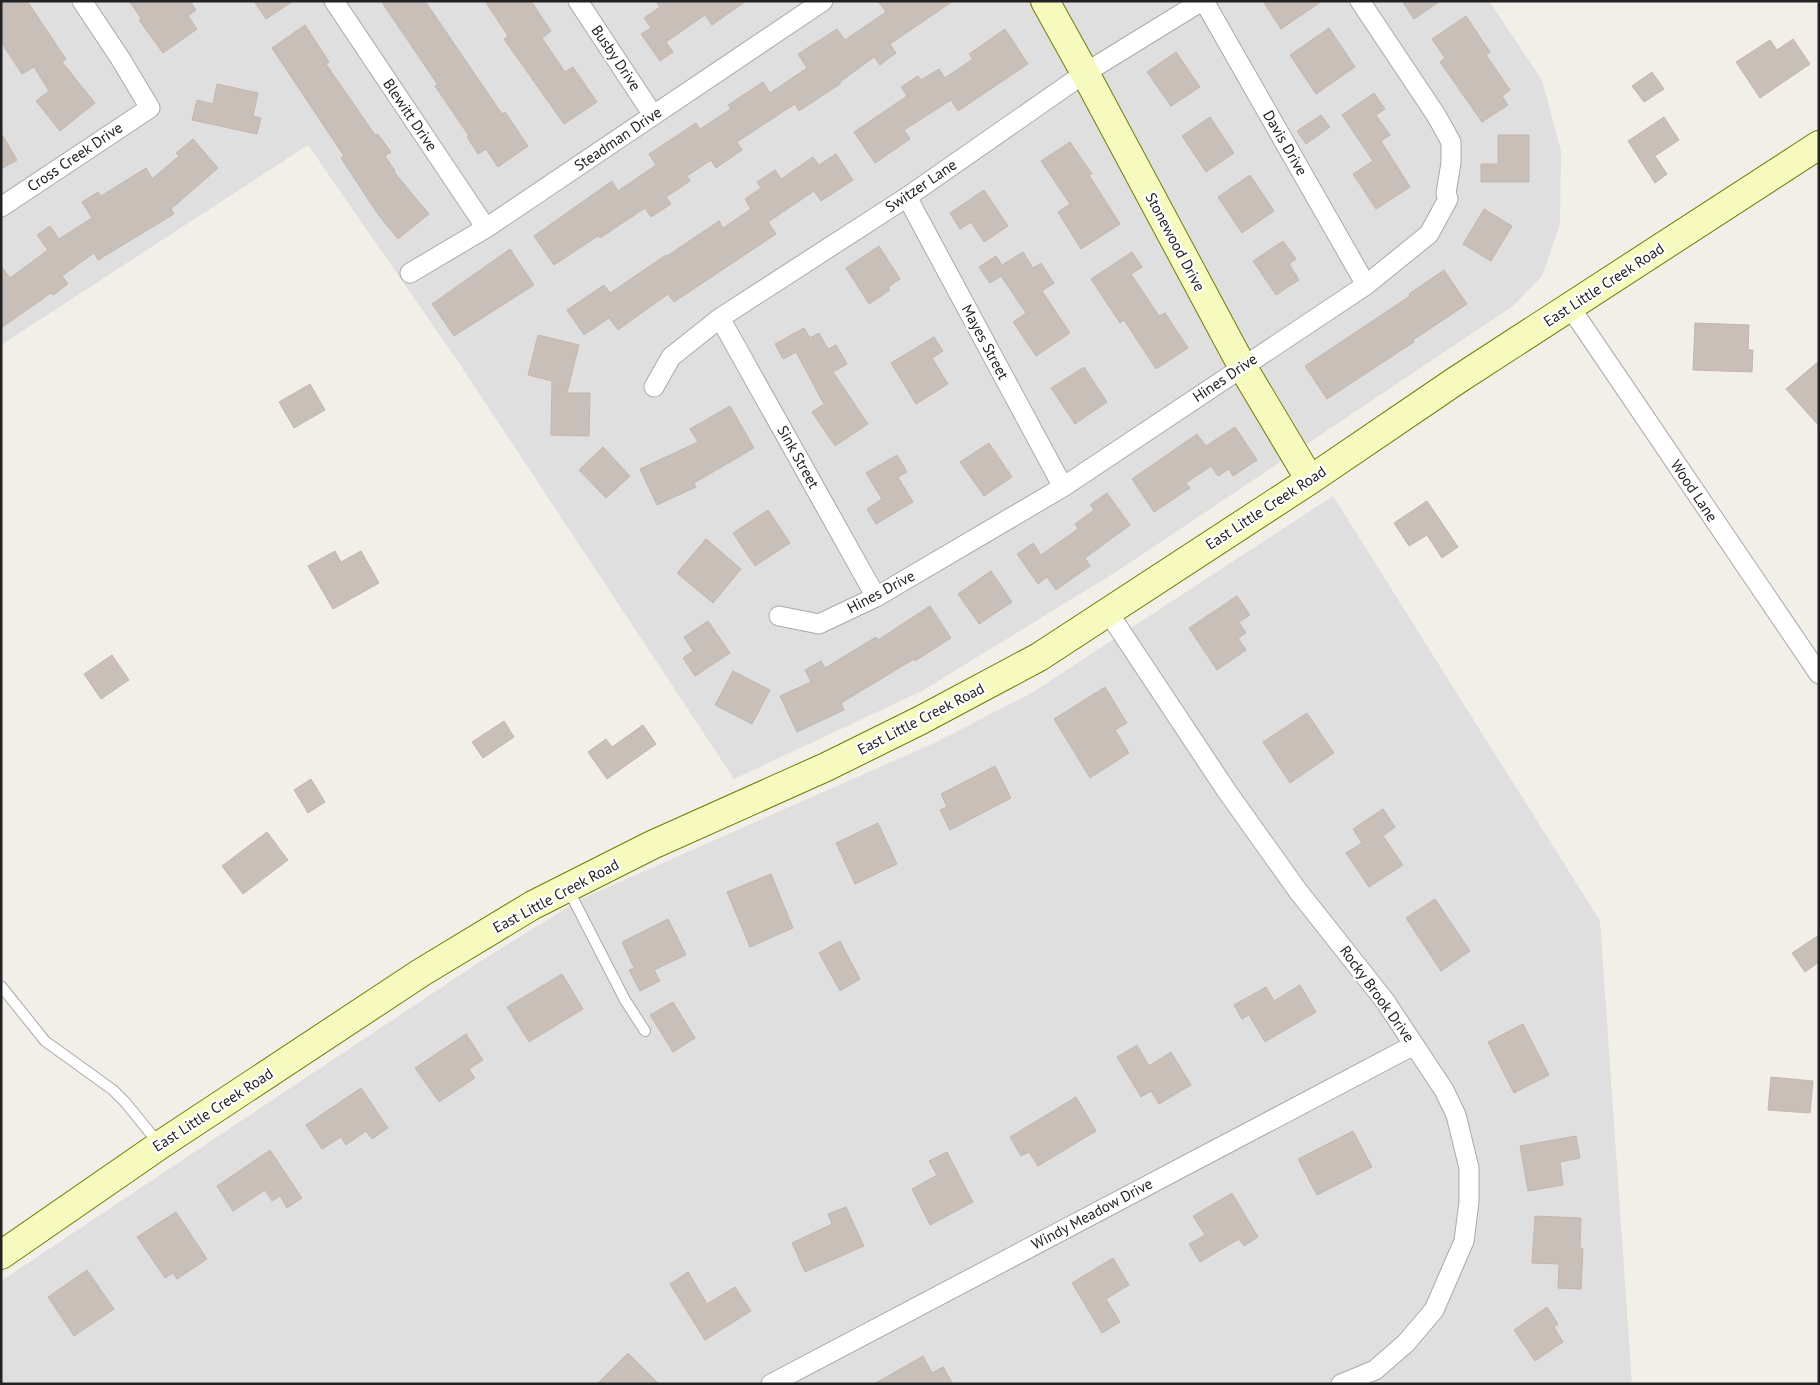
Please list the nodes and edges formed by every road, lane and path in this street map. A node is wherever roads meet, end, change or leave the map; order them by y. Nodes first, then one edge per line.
1 (82, 1) edge
2 (334, 1) edge
3 (578, 1) edge
4 (823, 1) edge
5 (1045, 1) edge
6 (1203, 1) edge
7 (1360, 1) edge
8 (1085, 72) junction
9 (654, 115) junction
10 (1819, 145) edge
11 (907, 197) junction
12 (1, 207) edge
13 (486, 228) junction
14 (410, 273) dead end
15 (1366, 285) junction
16 (1570, 307) junction
17 (720, 318) junction
18 (1242, 366) junction
19 (654, 387) dead end
20 (1310, 480) junction
21 (1063, 487) junction
22 (876, 596) junction
23 (1108, 612) junction
24 (779, 616) dead end
25 (1819, 674) edge
26 (568, 888) junction
27 (1, 986) edge
28 (645, 1031) dead end
29 (1414, 1045) junction
30 (160, 1145) junction
31 (1, 1254) edge
32 (771, 1384) edge
33 (1341, 1384) edge

1 - 12 street, Cross Creek Drive
2 - 13 street, Blewitt Drive
3 - 9 street, Busby Drive
4 - 9 street, Steadman Drive
5 - 8 street, Stonewood Drive
6 - 8 street, Switzer Lane
6 - 15 street, Davis Drive
7 - 15 street, Hines Drive
8 - 11 street, Switzer Lane
8 - 18 street, Stonewood Drive
9 - 13 street, Steadman Drive
10 - 16 street, East Little Creek Road
11 - 17 street, Switzer Lane
11 - 21 street, Mayes Street
13 - 14 street, Steadman Drive
15 - 18 street, Hines Drive
16 - 20 street, East Little Creek Road
16 - 25 street, Wood Lane
17 - 19 street, Switzer Lane
17 - 22 street, Sink Street
18 - 20 street, Stonewood Drive
18 - 21 street, Hines Drive
20 - 23 street, East Little Creek Road
21 - 22 street, Hines Drive
22 - 24 street, Hines Drive
23 - 26 street, East Little Creek Road
23 - 29 street, Rocky Brook Drive
26 - 28 lane
26 - 30 street, East Little Creek Road
27 - 30 lane
29 - 32 street, Windy Meadow Drive
29 - 33 street, Rocky Brook Drive
30 - 31 street, East Little Creek Road

